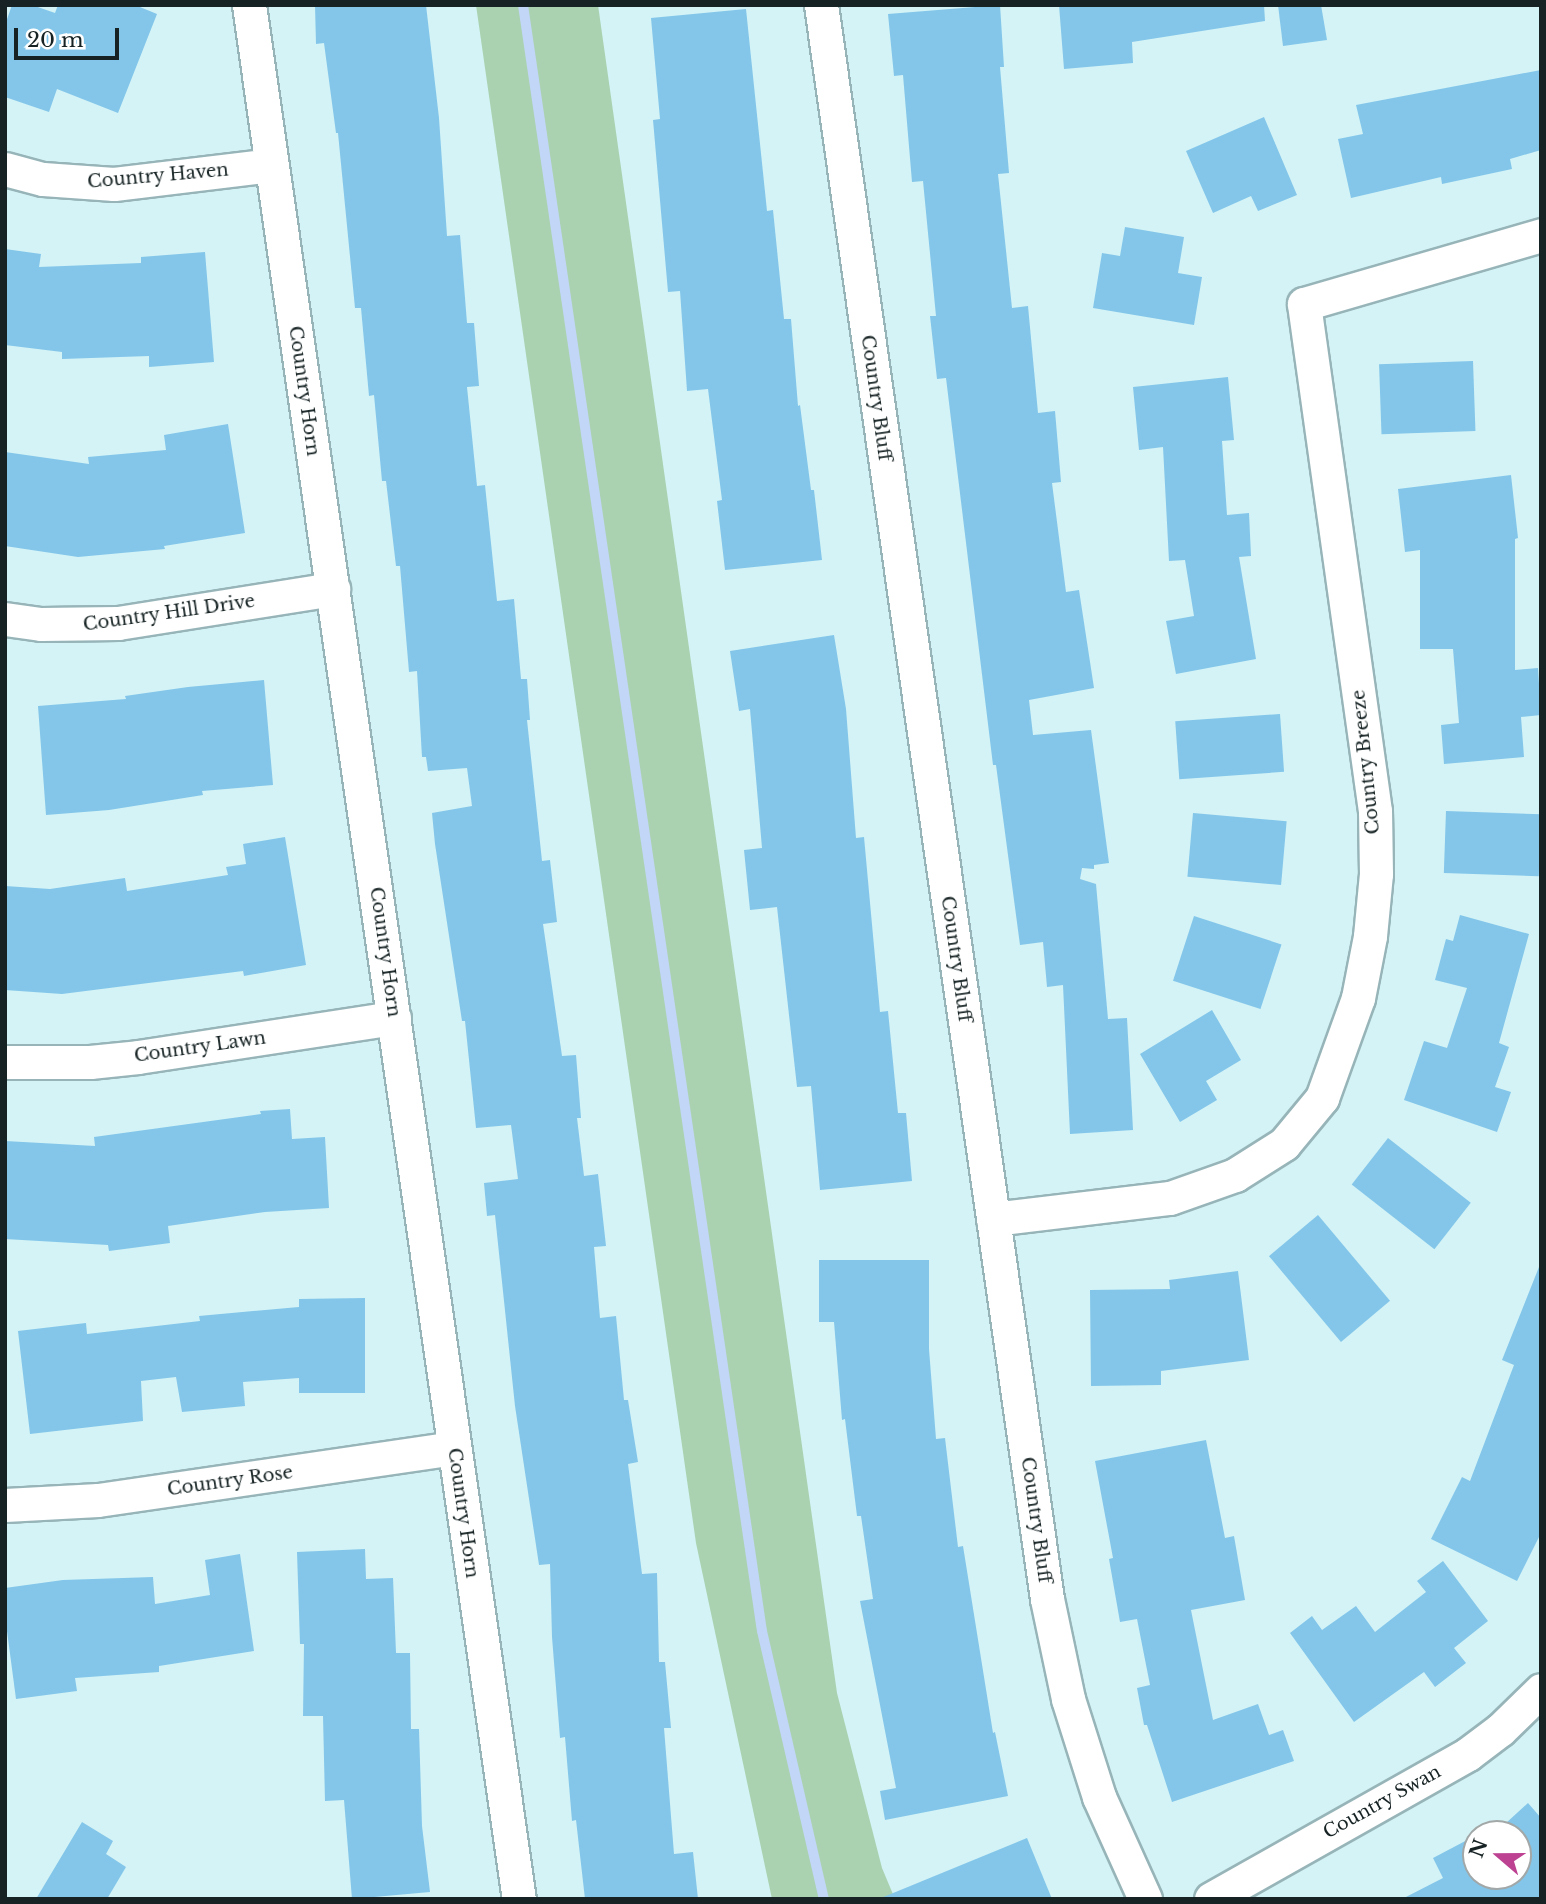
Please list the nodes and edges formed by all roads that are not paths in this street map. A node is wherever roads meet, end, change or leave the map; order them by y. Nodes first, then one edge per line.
1 (250, 5) edge
2 (821, 5) edge
3 (271, 165) junction
4 (5, 169) edge
5 (1541, 235) edge
6 (333, 590) junction
7 (5, 619) edge
8 (394, 1018) junction
9 (5, 1062) edge
10 (993, 1219) junction
11 (453, 1448) junction
12 (5, 1505) edge
13 (1541, 1690) edge
14 (519, 1899) edge
15 (1145, 1899) edge
16 (1211, 1899) edge

1 - 3 street, Country Horn
2 - 10 street, Country Bluff
3 - 4 street, Country Haven
3 - 6 street, Country Horn
5 - 10 street, Country Breeze
6 - 7 street, Country Hill Drive
6 - 8 street, Country Horn
8 - 9 street, Country Lawn
8 - 11 street, Country Horn
10 - 15 street, Country Bluff
11 - 12 street, Country Rose
11 - 14 street, Country Horn
13 - 16 street, Country Swan

